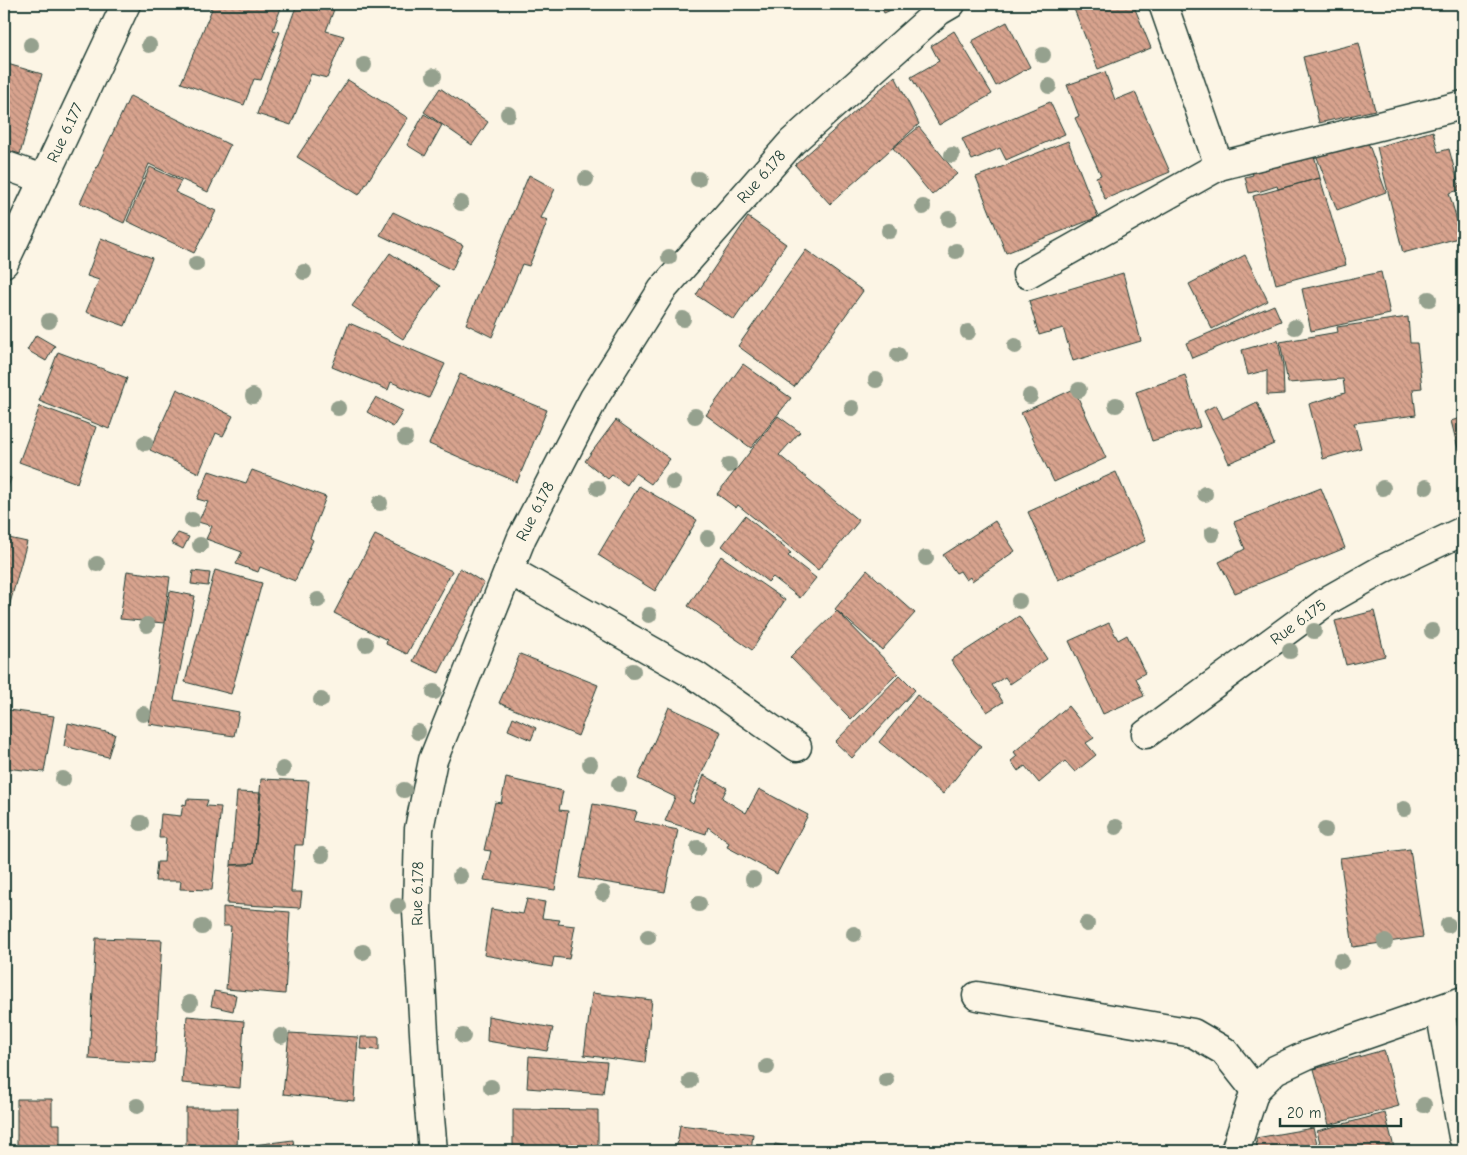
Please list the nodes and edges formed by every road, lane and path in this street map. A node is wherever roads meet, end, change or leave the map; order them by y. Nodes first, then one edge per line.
1 (126, 4) edge
2 (951, 4) edge
3 (1163, 4) edge
4 (1463, 105) edge
5 (4, 165) edge
6 (1219, 166) junction
7 (43, 179) junction
8 (4, 263) edge
9 (1027, 274) dead end
10 (1463, 532) edge
11 (509, 570) junction
12 (1146, 734) dead end
13 (797, 747) dead end
14 (977, 996) dead end
15 (1452, 1006) edge
16 (1255, 1090) junction
17 (1463, 1137) edge
18 (432, 1151) edge
19 (1235, 1151) edge

1 - 7 street, Rue 6.177
2 - 11 street, Rue 6.178
3 - 6 street
4 - 6 street
5 - 7 street
6 - 9 street
7 - 8 street, Rue 6.177
10 - 12 street, Rue 6.175
11 - 13 street
11 - 18 street, Rue 6.178
14 - 16 street
15 - 16 street
15 - 17 street
16 - 19 street

